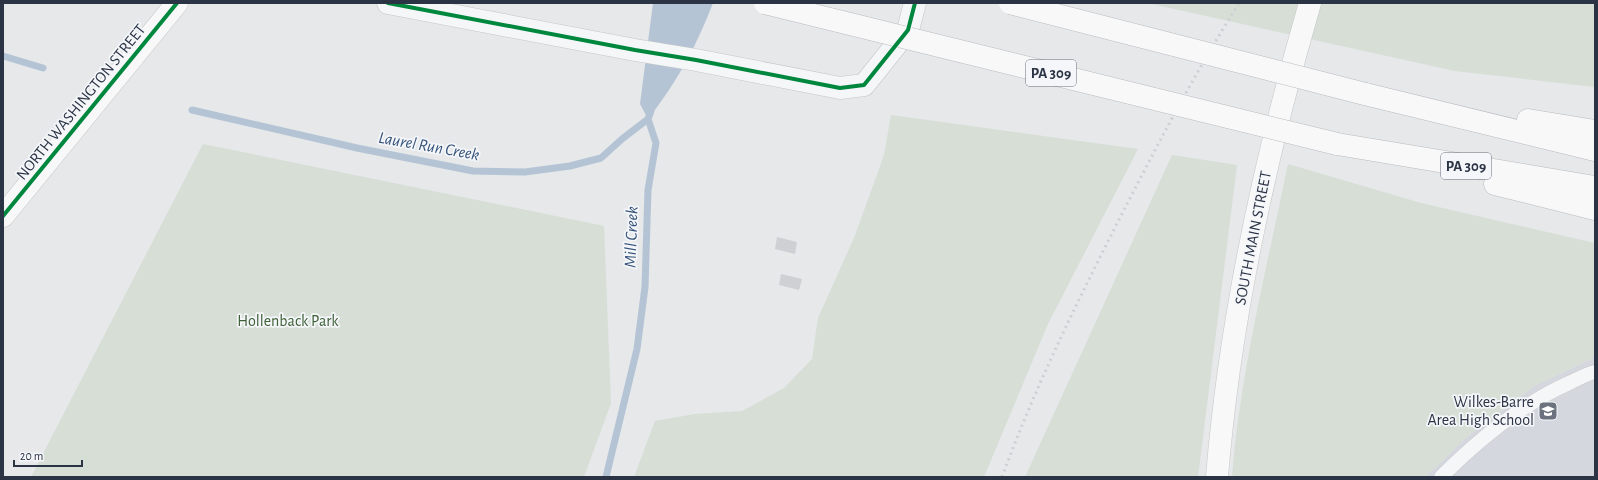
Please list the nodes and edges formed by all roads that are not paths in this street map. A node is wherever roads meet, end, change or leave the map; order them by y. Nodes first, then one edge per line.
1 (177, 3) edge
2 (388, 3) edge
3 (765, 3) edge
4 (915, 3) edge
5 (1010, 3) edge
6 (1310, 3) edge
7 (1365, 94) junction
8 (1595, 131) edge
9 (1346, 146) junction
10 (1595, 150) edge
11 (1595, 187) edge
12 (1595, 209) edge
13 (3, 216) edge
14 (1595, 372) edge
15 (1217, 477) edge
16 (1441, 477) edge

1 - 13 main road, NORTH WASHINGTON STREET
2 - 4 street
3 - 9 main road, PA 309, bridge
5 - 7 main road, bridge
6 - 15 main road, SOUTH MAIN STREET
7 - 8 main road
7 - 10 main road
9 - 11 main road, PA 309
9 - 12 main road
14 - 16 lane

